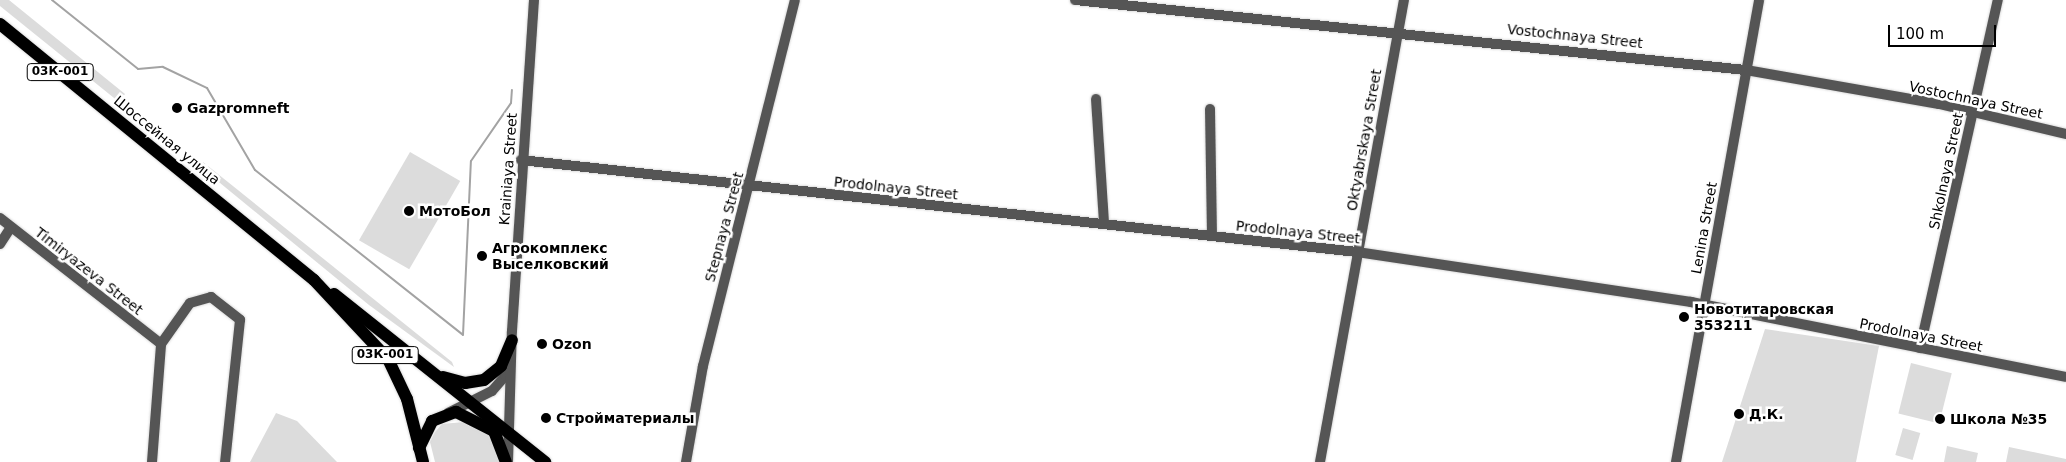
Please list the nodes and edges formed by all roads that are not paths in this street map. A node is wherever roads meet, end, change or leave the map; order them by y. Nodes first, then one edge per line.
1 (534, 0) edge
2 (795, 0) edge
3 (1075, 0) edge
4 (1404, 0) edge
5 (1759, 0) edge
6 (1998, 0) edge
7 (0, 24) edge
8 (1398, 31) junction
9 (1746, 70) junction
10 (1096, 99) dead end
11 (1210, 109) dead end
12 (1973, 111) junction
13 (2066, 134) edge
14 (521, 160) junction
15 (750, 185) junction
16 (0, 218) edge
17 (1104, 224) junction
18 (11, 227) junction
19 (1212, 236) junction
20 (0, 244) edge
21 (1357, 252) junction
22 (314, 280) junction
23 (1704, 305) junction
24 (512, 340) junction
25 (161, 344) junction
26 (1920, 348) junction
27 (435, 374) junction
28 (2066, 377) edge
29 (471, 403) junction
30 (438, 417) junction
31 (476, 418) junction
32 (496, 423) junction
33 (511, 436) junction
34 (421, 456) edge
35 (152, 462) edge
36 (225, 462) edge
37 (507, 462) edge
38 (545, 462) edge
39 (686, 462) edge
40 (1320, 462) edge
41 (1676, 462) edge

1 - 14 street, Krainiaya Street
2 - 15 street, Stepnaya Street
3 - 8 street, Vostochnaya Street
4 - 8 street, Oktyabrskaya Street
5 - 9 street, Lenina Street
6 - 12 street, Shkolnaya Street
7 - 22 main road, Шоссейная улица / 03К-001
8 - 9 street, Vostochnaya Street
8 - 21 street, Oktyabrskaya Street
9 - 12 street, Vostochnaya Street
9 - 23 street, Lenina Street
10 - 17 street
11 - 19 street
12 - 13 street, Vostochnaya Street
12 - 26 street, Shkolnaya Street
14 - 15 street, Prodolnaya Street
14 - 24 street, Krainiaya Street
15 - 17 street, Prodolnaya Street
15 - 39 street, Stepnaya Street
16 - 18 street, Timiryazeva Street
17 - 19 street, Prodolnaya Street
18 - 20 street
18 - 25 street, Timiryazeva Street
19 - 21 street, Prodolnaya Street
21 - 23 street, Prodolnaya Street
21 - 40 street, Oktyabrskaya Street
22 - 27 main road, 03К-001
22 - 34 main road, 03К-001
23 - 26 street, Prodolnaya Street
23 - 41 street, Lenina Street
24 - 27 main road, 03К-001
24 - 29 street, 03К-001
24 - 33 street
25 - 35 street
25 - 36 street
26 - 28 street, Prodolnaya Street
27 - 29 main road, 03К-001
29 - 30 street, 03К-001
29 - 32 main road, 03К-001
30 - 31 main road
30 - 34 main road, 03К-001
31 - 32 main road
31 - 37 main road
32 - 33 main road, 03К-001
33 - 37 street
33 - 38 main road, 03К-001

